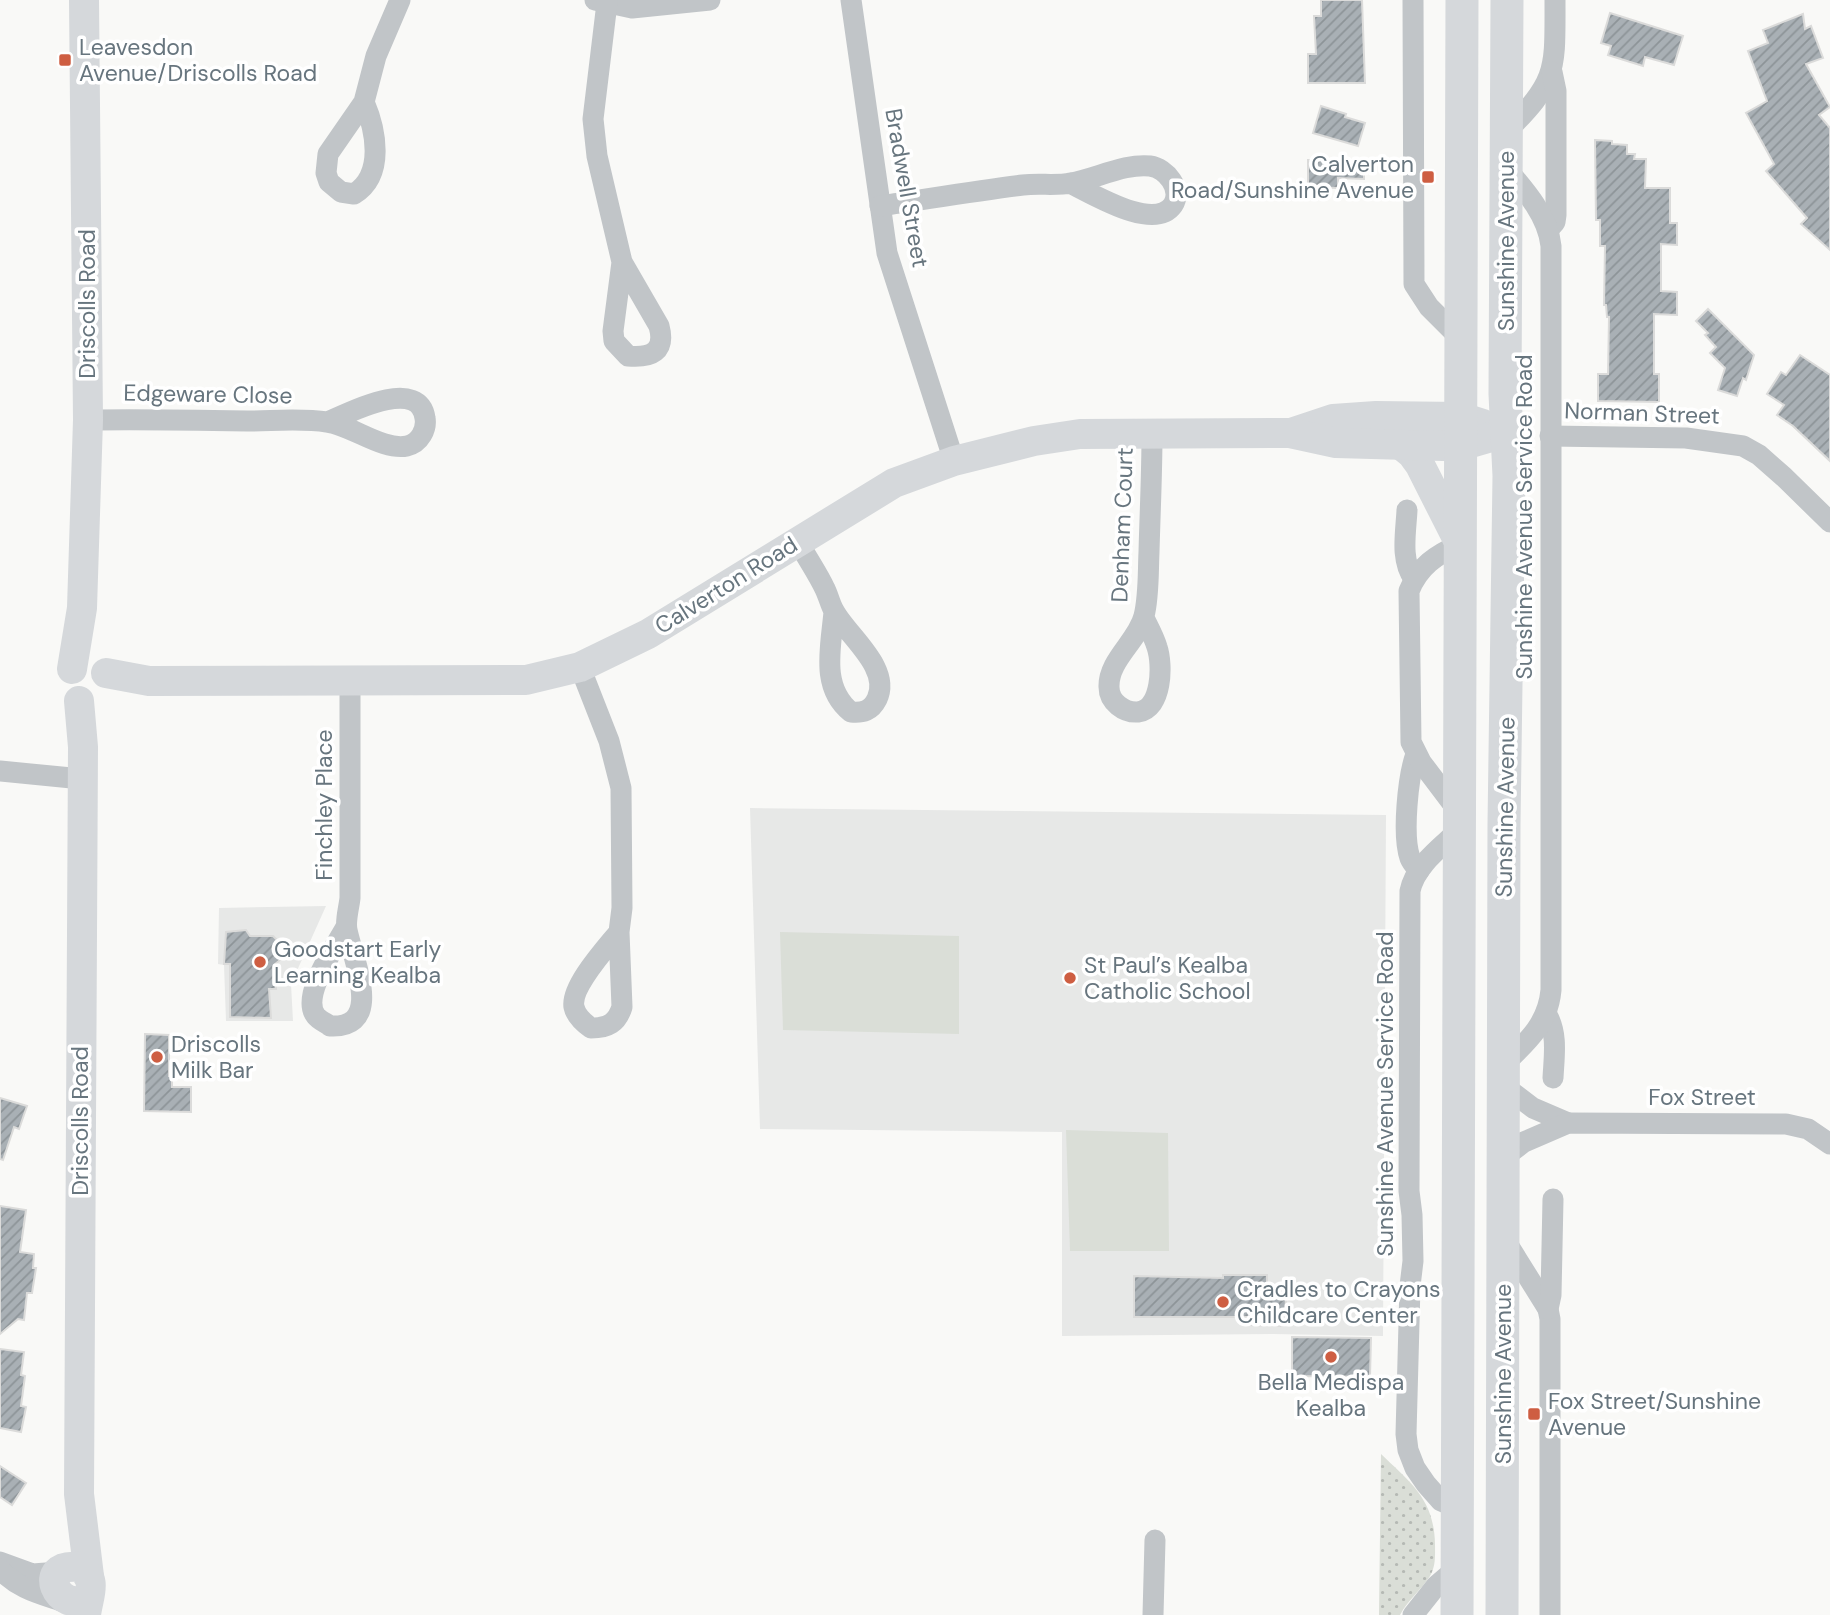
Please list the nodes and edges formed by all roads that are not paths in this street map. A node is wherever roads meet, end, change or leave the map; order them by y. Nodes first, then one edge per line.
1 (84, 0) edge
2 (400, 0) edge
3 (710, 0) edge
4 (851, 0) edge
5 (1413, 0) edge
6 (1462, 0) edge
7 (1507, 0) edge
8 (1555, 0) edge
9 (601, 1) edge
10 (1552, 72) junction
11 (364, 102) dead end
12 (1506, 132) junction
13 (1506, 168) junction
14 (1070, 183) dead end
15 (880, 206) junction
16 (1548, 230) junction
17 (622, 262) dead end
18 (1461, 339) junction
19 (88, 420) junction
20 (328, 422) dead end
21 (1461, 431) junction
22 (1508, 432) junction
23 (1290, 433) junction
24 (1152, 434) junction
25 (1550, 436) junction
26 (1401, 445) junction
27 (954, 461) junction
28 (1406, 510) dead end
29 (1830, 522) edge
30 (798, 541) junction
31 (1460, 544) junction
32 (1414, 579) junction
33 (834, 612) dead end
34 (1144, 618) dead end
35 (580, 667) junction
36 (350, 682) junction
37 (92, 683) junction
38 (1416, 754) junction
39 (0, 771) edge
40 (82, 779) junction
41 (1458, 821) junction
42 (1419, 871) junction
43 (346, 928) dead end
44 (619, 932) dead end
45 (1547, 1015) junction
46 (1503, 1075) junction
47 (1553, 1078) dead end
48 (1568, 1123) junction
49 (1828, 1136) edge
50 (1503, 1158) junction
51 (1553, 1199) dead end
52 (1504, 1239) junction
53 (1548, 1309) junction
54 (1502, 1498) junction
55 (1457, 1508) junction
56 (1155, 1540) dead end
57 (0, 1562) edge
58 (1457, 1568) junction
59 (0, 1569) edge
60 (71, 1594) edge
61 (1153, 1615) edge
62 (1413, 1615) edge
63 (1457, 1615) edge
64 (1502, 1615) edge
65 (1550, 1615) edge

1 - 19 street, Driscolls Road
2 - 11 street
3 - 9 street
4 - 15 street, Bradwell Street
5 - 18 street
6 - 18 main road, Sunshine Avenue
7 - 12 main road, Sunshine Avenue
8 - 10 street, Sunshine Avenue Service Road
9 - 17 street
10 - 12 street, Sunshine Avenue Service Road
10 - 16 street, Sunshine Avenue Service Road
12 - 13 main road, Sunshine Avenue
13 - 16 street, Sunshine Avenue Service Road
13 - 22 main road, Sunshine Avenue
14 - 15 street
15 - 27 street, Bradwell Street
16 - 25 street, Sunshine Avenue Service Road
18 - 21 main road, Sunshine Avenue
19 - 20 street, Edgeware Close
19 - 37 street, Driscolls Road
21 - 22 street, Calverton Road
21 - 23 street, Calverton Road
21 - 26 street, Calverton Road
21 - 31 main road, Sunshine Avenue
22 - 46 main road, Sunshine Avenue
23 - 24 street, Calverton Road
23 - 26 street, Calverton Road
24 - 27 street, Calverton Road
24 - 34 street, Denham Court
25 - 29 street, Norman Street
25 - 45 street, Sunshine Avenue Service Road
26 - 31 street
27 - 30 street, Calverton Road
28 - 32 street
30 - 33 street
30 - 35 street, Calverton Road
31 - 32 street
31 - 41 main road, Sunshine Avenue
32 - 38 street
35 - 36 street, Calverton Road
35 - 44 street
36 - 37 street, Calverton Road
36 - 43 street, Finchley Place
37 - 40 street, Driscolls Road
38 - 41 street
38 - 42 street
39 - 40 street
40 - 60 street, Driscolls Road
41 - 42 street, Sunshine Avenue Service Road
41 - 55 main road, Sunshine Avenue
42 - 55 street, Sunshine Avenue Service Road
45 - 46 street
45 - 47 street, Sunshine Avenue Service Road
46 - 48 street, Fox Street
46 - 50 main road, Sunshine Avenue
48 - 49 street, Fox Street
48 - 50 street, Fox Street
50 - 52 main road, Sunshine Avenue
51 - 53 street
52 - 53 street
52 - 54 main road, Sunshine Avenue
53 - 65 street
54 - 55 main road
54 - 64 main road, Sunshine Avenue
55 - 58 main road, Sunshine Avenue
56 - 61 street
57 - 60 street
58 - 62 street
58 - 63 main road, Sunshine Avenue
59 - 60 street

